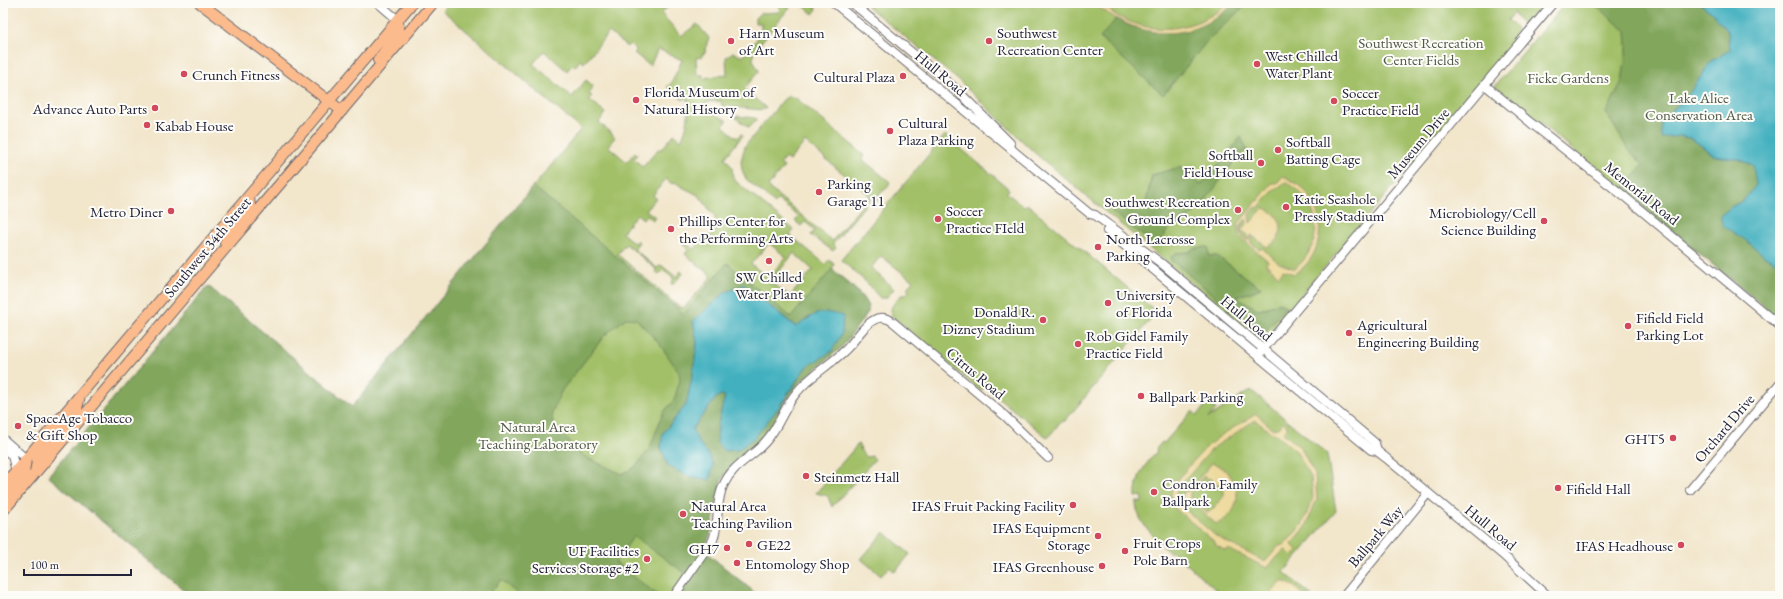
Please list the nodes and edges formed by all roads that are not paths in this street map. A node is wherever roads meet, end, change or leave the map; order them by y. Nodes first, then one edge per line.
1 (200, 3) edge
2 (378, 3) edge
3 (412, 3) edge
4 (434, 3) edge
5 (834, 3) edge
6 (1553, 3) edge
7 (856, 4) edge
8 (849, 16) junction
9 (398, 20) junction
10 (372, 75) junction
11 (1485, 85) junction
12 (329, 102) junction
13 (342, 111) junction
14 (1030, 164) junction
15 (249, 196) junction
16 (224, 250) junction
17 (1780, 326) edge
18 (1260, 353) junction
19 (1780, 383) edge
20 (80, 395) junction
21 (3, 439) edge
22 (3, 447) edge
23 (1048, 458) dead end
24 (26, 459) junction
25 (16, 470) junction
26 (34, 474) junction
27 (3, 486) edge
28 (1690, 490) dead end
29 (1428, 493) junction
30 (3, 499) edge
31 (3, 511) edge
32 (674, 596) edge
33 (1344, 596) edge
34 (1548, 596) edge

1 - 12 main road
2 - 9 street
3 - 9 main road, Southwest 34th Street
4 - 10 main road, Southwest 34th Street
5 - 8 street, Hull Road
6 - 11 street, Museum Drive
7 - 8 street
7 - 14 street, Hull Road
8 - 14 street, Hull Road
9 - 10 main road
9 - 12 main road, Southwest 34th Street
10 - 13 main road, Southwest 34th Street
11 - 17 street, Memorial Road
11 - 18 street, Museum Drive
12 - 13 main road
12 - 15 main road, Southwest 34th Street
13 - 16 main road, Southwest 34th Street
14 - 18 street, Hull Road
15 - 16 main road
15 - 20 main road, Southwest 34th Street
16 - 26 main road, Southwest 34th Street
18 - 29 street, Hull Road
19 - 28 street, Orchard Drive
20 - 24 main road, Southwest 34th Street
20 - 26 main road
21 - 24 street
22 - 25 street
23 - 32 street, Citrus Road
24 - 25 main road, Southwest 34th Street
24 - 30 main road
25 - 27 main road, Southwest 34th Street
26 - 31 main road, Southwest 34th Street
29 - 33 street, Ballpark Way
29 - 34 street, Hull Road

